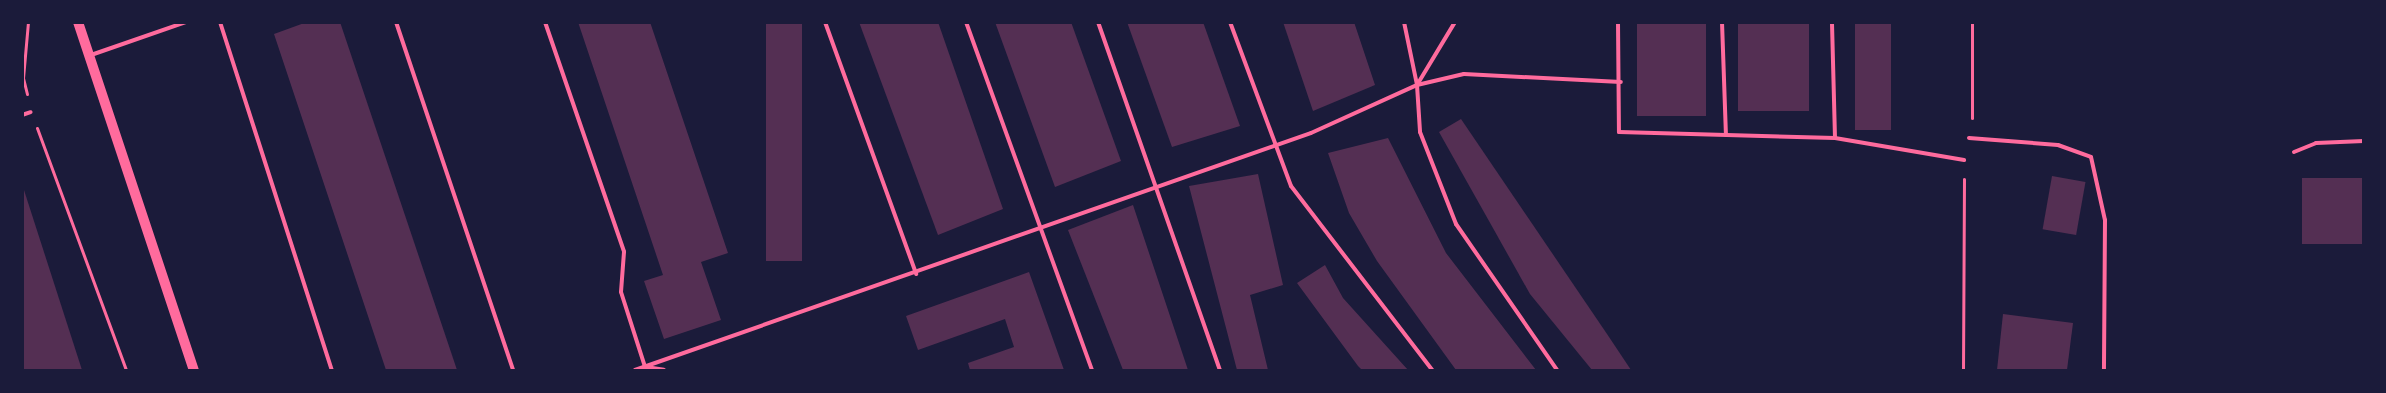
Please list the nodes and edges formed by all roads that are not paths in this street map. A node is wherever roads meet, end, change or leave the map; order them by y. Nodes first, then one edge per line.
1 (78, 22) edge
2 (186, 22) edge
3 (220, 22) edge
4 (396, 22) edge
5 (545, 22) edge
6 (825, 22) edge
7 (966, 22) edge
8 (1098, 22) edge
9 (1230, 22) edge
10 (1404, 22) edge
11 (1455, 22) edge
12 (1618, 22) edge
13 (1722, 22) edge
14 (1832, 22) edge
15 (89, 56) junction
16 (1620, 82) junction
17 (1417, 85) junction
18 (31, 112) road end
19 (22, 115) edge
20 (1726, 135) junction
21 (1835, 138) junction
22 (1969, 138) road end
23 (2364, 141) edge
24 (1275, 146) junction
25 (2294, 152) dead end
26 (1964, 160) road end
27 (1158, 188) junction
28 (1039, 230) junction
29 (916, 274) junction
30 (645, 369) edge
31 (194, 370) edge
32 (332, 370) edge
33 (513, 370) edge
34 (635, 370) edge
35 (664, 370) edge
36 (1092, 370) edge
37 (1220, 370) edge
38 (1432, 370) edge
39 (1557, 370) edge
40 (2104, 370) edge

1 - 15 main road
2 - 15 lane
3 - 32 lane
4 - 33 lane
5 - 30 lane
6 - 29 lane
7 - 28 lane
8 - 27 lane
9 - 24 lane
10 - 17 lane
11 - 17 lane
12 - 16 lane
13 - 20 lane
14 - 21 lane
15 - 31 main road
16 - 17 lane
16 - 20 lane
17 - 24 lane
17 - 39 lane
18 - 19 lane
20 - 21 lane
21 - 26 lane
22 - 40 lane
23 - 25 lane
24 - 27 lane
24 - 38 lane
27 - 28 lane
27 - 37 lane
28 - 29 lane
28 - 36 lane
29 - 30 lane
30 - 34 lane
30 - 35 lane

